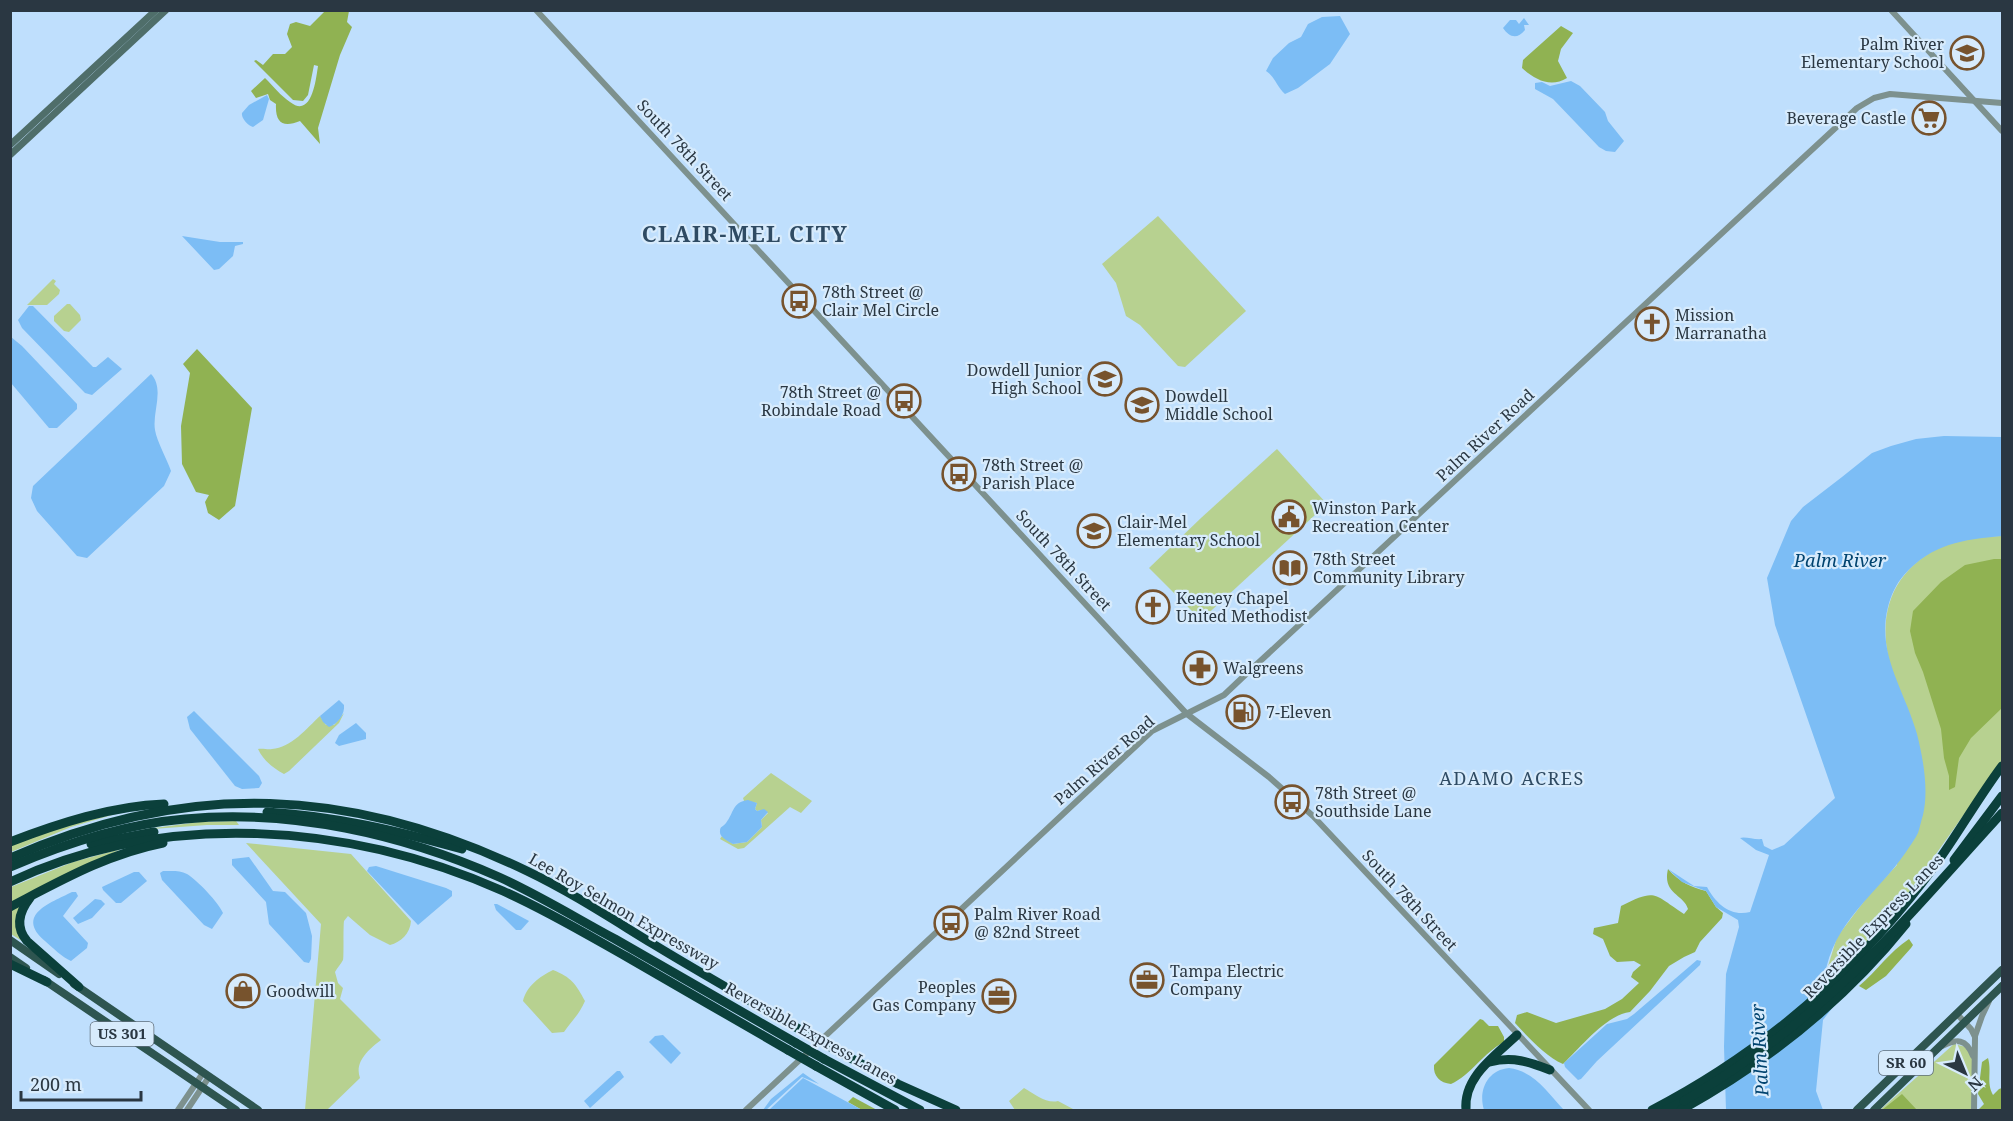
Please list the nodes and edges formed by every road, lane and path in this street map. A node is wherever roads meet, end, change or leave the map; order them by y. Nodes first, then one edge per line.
1 (164, 10) edge
2 (536, 10) edge
3 (1891, 10) edge
4 (157, 14) edge
5 (113, 55) junction
6 (1974, 100) junction
7 (2002, 103) edge
8 (2002, 131) edge
9 (10, 145) edge
10 (10, 155) edge
11 (1187, 714) junction
12 (2002, 766) edge
13 (2002, 796) edge
14 (184, 806) junction
15 (2002, 813) edge
16 (247, 815) junction
17 (244, 832) junction
18 (200, 835) junction
19 (10, 842) edge
20 (42, 855) junction
21 (10, 858) edge
22 (505, 861) junction
23 (10, 867) edge
24 (10, 882) edge
25 (32, 896) junction
26 (10, 907) edge
27 (10, 940) edge
28 (10, 957) edge
29 (10, 964) edge
30 (2002, 970) edge
31 (47, 982) junction
32 (2002, 986) edge
33 (79, 987) junction
34 (1990, 998) junction
35 (1956, 1015) junction
36 (1965, 1022) junction
37 (1517, 1035) junction
38 (1975, 1037) junction
39 (792, 1046) junction
40 (1941, 1046) junction
41 (1974, 1060) junction
42 (820, 1062) junction
43 (1488, 1063) junction
44 (1550, 1070) junction
45 (206, 1075) junction
46 (898, 1084) junction
47 (199, 1086) junction
48 (178, 1110) edge
49 (187, 1110) edge
50 (236, 1110) edge
51 (258, 1110) edge
52 (746, 1110) edge
53 (895, 1110) edge
54 (920, 1110) edge
55 (945, 1110) edge
56 (956, 1110) edge
57 (1466, 1110) edge
58 (1588, 1110) edge
59 (1652, 1110) edge
60 (1666, 1110) edge
61 (1681, 1110) edge
62 (1857, 1110) edge
63 (1874, 1110) edge
64 (1974, 1110) edge

1 - 4 main road
2 - 11 street, South 78th Street
3 - 6 street
4 - 5 main road
4 - 5 main road
5 - 9 main road
5 - 10 main road
6 - 7 street, Palm River Road
6 - 8 street
6 - 11 street, Palm River Road
11 - 37 street, South 78th Street
11 - 52 street, Palm River Road
12 - 59 highway
13 - 61 highway
14 - 19 highway
14 - 21 highway, Lee Roy Selmon Expressway
14 - 22 highway, Lee Roy Selmon Expressway
15 - 60 highway, Reversible Express Lanes, bridge
16 - 20 highway, Reversible Express Lanes
16 - 22 highway
16 - 39 highway, Reversible Express Lanes
17 - 18 highway
17 - 20 highway
17 - 39 highway
18 - 24 highway
18 - 25 highway
20 - 23 highway, Reversible Express Lanes
22 - 46 highway, Lee Roy Selmon Expressway, bridge
25 - 26 highway
25 - 33 highway
27 - 33 main road, US 301
28 - 31 main road, US 301
29 - 31 highway
30 - 35 main road, SR 60
31 - 47 main road, US 301
32 - 34 main road, SR 60
33 - 45 main road, US 301
34 - 36 main road, SR 60
34 - 38 street
35 - 36 street
35 - 62 main road, SR 60
36 - 38 street
36 - 40 main road, SR 60
37 - 43 highway
37 - 44 street, South 78th Street
38 - 41 street
39 - 42 highway, Reversible Express Lanes, bridge
40 - 41 street
40 - 63 main road, SR 60
41 - 64 street
42 - 53 highway
42 - 54 highway, Reversible Express Lanes
43 - 44 highway
43 - 57 highway
44 - 58 street, South 78th Street
45 - 47 street
45 - 51 main road, US 301
46 - 55 highway
46 - 56 highway, Lee Roy Selmon Expressway
47 - 48 street
47 - 49 street
47 - 50 main road, US 301

